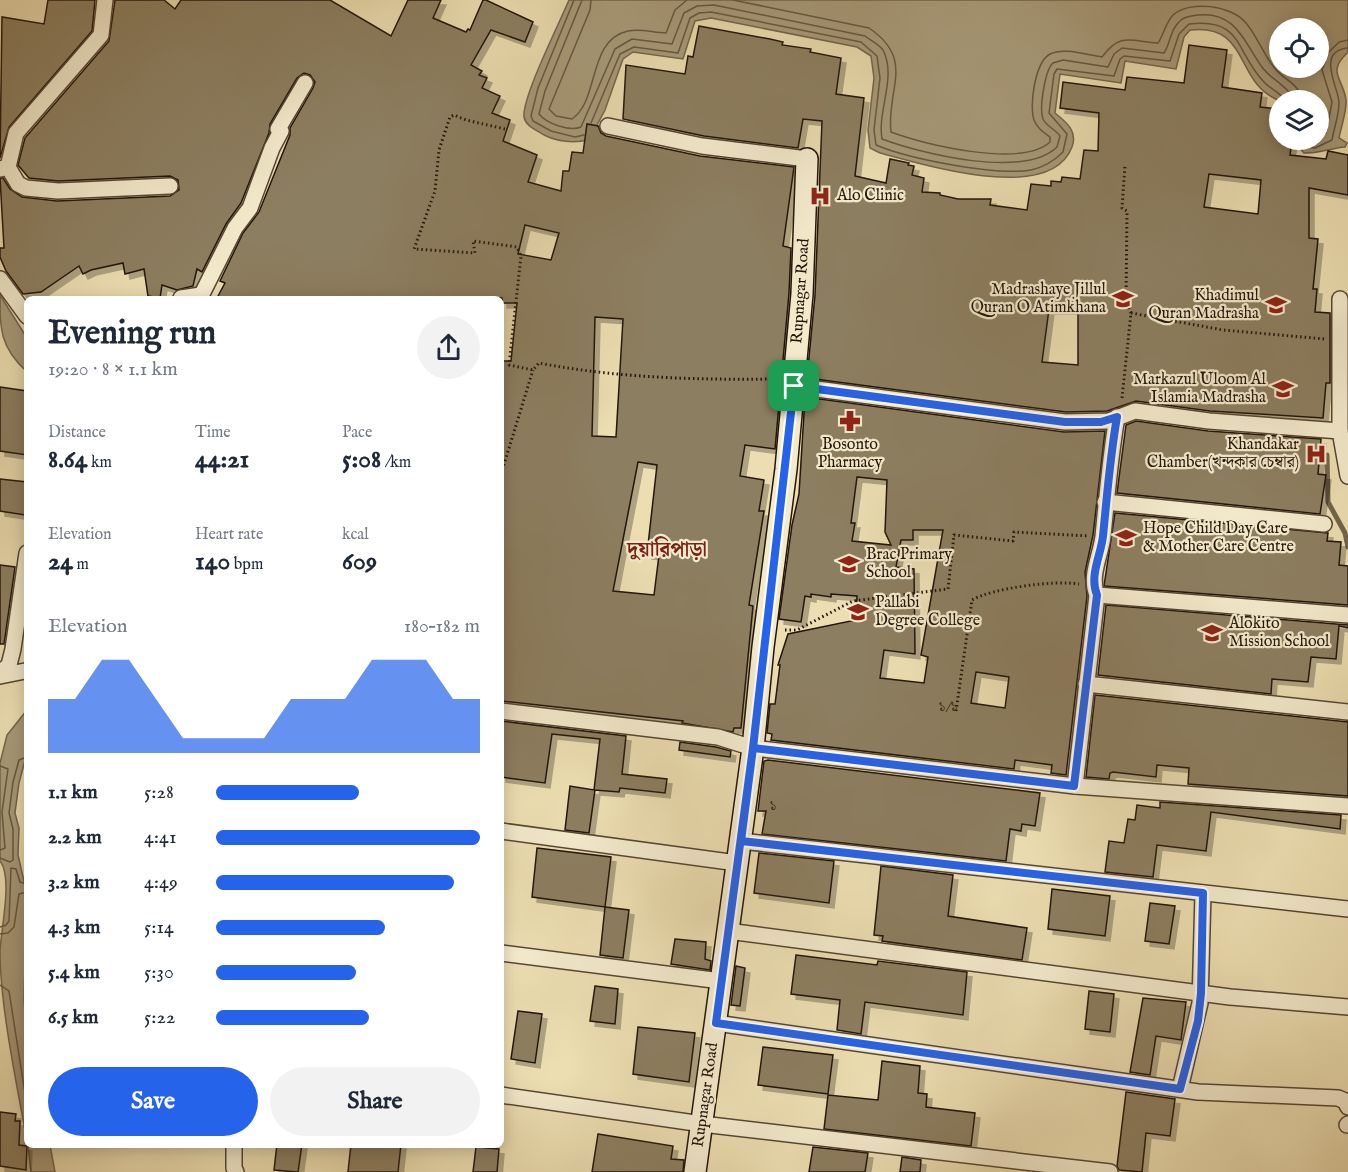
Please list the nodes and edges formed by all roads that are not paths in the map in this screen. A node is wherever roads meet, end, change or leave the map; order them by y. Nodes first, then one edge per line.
1 (105, 0) edge
2 (305, 83) dead end
3 (608, 126) dead end
4 (807, 159) joint
5 (4, 168) edge
6 (170, 186) dead end
7 (0, 279) edge
8 (201, 296) edge
9 (1340, 299) dead end
10 (24, 312) edge
11 (795, 382) junction
12 (1119, 416) junction
13 (1340, 431) junction
14 (1348, 476) edge
15 (1105, 502) junction
16 (1324, 524) dead end
17 (24, 575) edge
18 (1095, 590) junction
19 (1348, 615) edge
20 (24, 671) edge
21 (0, 674) edge
22 (1086, 684) junction
23 (504, 711) edge
24 (1348, 712) edge
25 (753, 748) junction
26 (1074, 786) junction
27 (1348, 806) edge
28 (504, 831) edge
29 (741, 841) junction
30 (737, 863) junction
31 (1203, 893) junction
32 (1348, 909) edge
33 (728, 932) junction
34 (504, 953) edge
35 (721, 981) junction
36 (1201, 993) junction
37 (1348, 1007) edge
38 (716, 1023) junction
39 (1180, 1089) junction
40 (504, 1095) edge
41 (1348, 1107) edge
42 (702, 1124) junction
43 (234, 1148) edge
44 (236, 1172) edge
45 (695, 1172) edge
46 (1110, 1172) edge

1 - 5 street
2 - 8 street
3 - 4 street
4 - 11 street, Rupnagar Road
5 - 6 street
7 - 10 street
9 - 13 street
11 - 12 street
11 - 25 street, Rupnagar Road
12 - 13 street
12 - 15 street
13 - 14 street
15 - 16 street
15 - 18 street
17 - 21 street
18 - 19 street
18 - 22 street
20 - 21 street
22 - 24 street
22 - 26 street
23 - 25 street
25 - 26 street
25 - 29 street, Rupnagar Road
26 - 27 street
28 - 30 street
29 - 30 street, Rupnagar Road
29 - 31 street
30 - 33 street, Rupnagar Road
31 - 32 street
31 - 36 street
33 - 35 street, Rupnagar Road
33 - 36 street
34 - 35 street
35 - 38 street, Rupnagar Road
36 - 37 street
36 - 39 street
38 - 39 street
38 - 42 street, Rupnagar Road
39 - 41 street
40 - 42 street
42 - 45 street, Rupnagar Road
42 - 46 street
43 - 44 street

